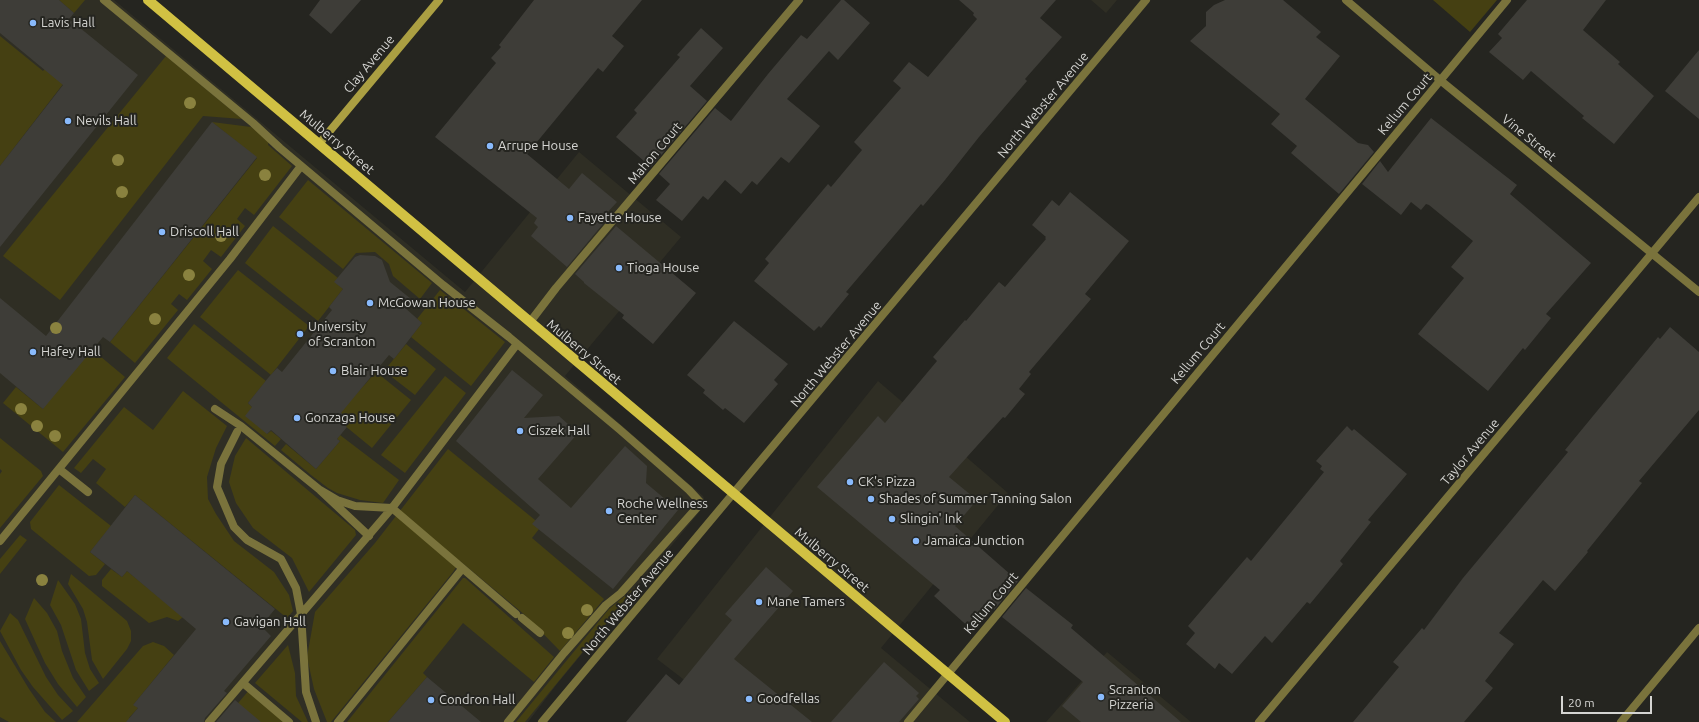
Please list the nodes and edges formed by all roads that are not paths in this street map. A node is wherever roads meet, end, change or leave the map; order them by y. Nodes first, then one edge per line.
1 (104, 0) edge
2 (148, 0) edge
3 (439, 0) edge
4 (799, 0) edge
5 (1146, 0) edge
6 (1346, 0) edge
7 (1507, 0) edge
8 (1440, 80) junction
9 (319, 144) junction
10 (301, 166) junction
11 (1699, 197) edge
12 (1652, 254) junction
13 (1699, 292) edge
14 (530, 322) junction
15 (517, 344) junction
16 (215, 409) dead end
17 (237, 432) dead end
18 (59, 469) junction
19 (320, 490) junction
20 (88, 492) dead end
21 (733, 494) junction
22 (392, 508) junction
23 (368, 536) junction
24 (0, 541) edge
25 (462, 569) junction
26 (301, 614) junction
27 (1699, 628) edge
28 (540, 633) dead end
29 (948, 674) junction
30 (243, 683) junction
31 (209, 722) edge
32 (289, 722) edge
33 (316, 722) edge
34 (338, 722) edge
35 (508, 722) edge
36 (542, 722) edge
37 (908, 722) edge
38 (1004, 722) edge
39 (1259, 722) edge
40 (1621, 722) edge

1 - 10 street
2 - 9 main road, Mulberry Street
3 - 9 main road, Clay Avenue
4 - 14 street, Mahon Court
5 - 21 street, North Webster Avenue
6 - 8 street, Vine Street
7 - 8 street, Kellum Court
8 - 12 street, Vine Street
8 - 29 street, Kellum Court
9 - 14 main road, Mulberry Street
10 - 15 street
10 - 18 street
11 - 12 street, Taylor Avenue
12 - 13 street, Vine Street
12 - 39 street, Taylor Avenue
14 - 21 main road, Mulberry Street
15 - 22 street
15 - 35 street
16 - 19 street
17 - 26 street
18 - 20 street
18 - 24 street
19 - 22 street
19 - 23 street
21 - 29 main road, Mulberry Street
21 - 36 street, North Webster Avenue
22 - 23 street
22 - 25 street
23 - 26 street
25 - 28 street
25 - 34 street
26 - 30 street
26 - 33 street
27 - 40 street
29 - 37 street, Kellum Court
29 - 38 main road, Mulberry Street
30 - 31 street
30 - 32 street

